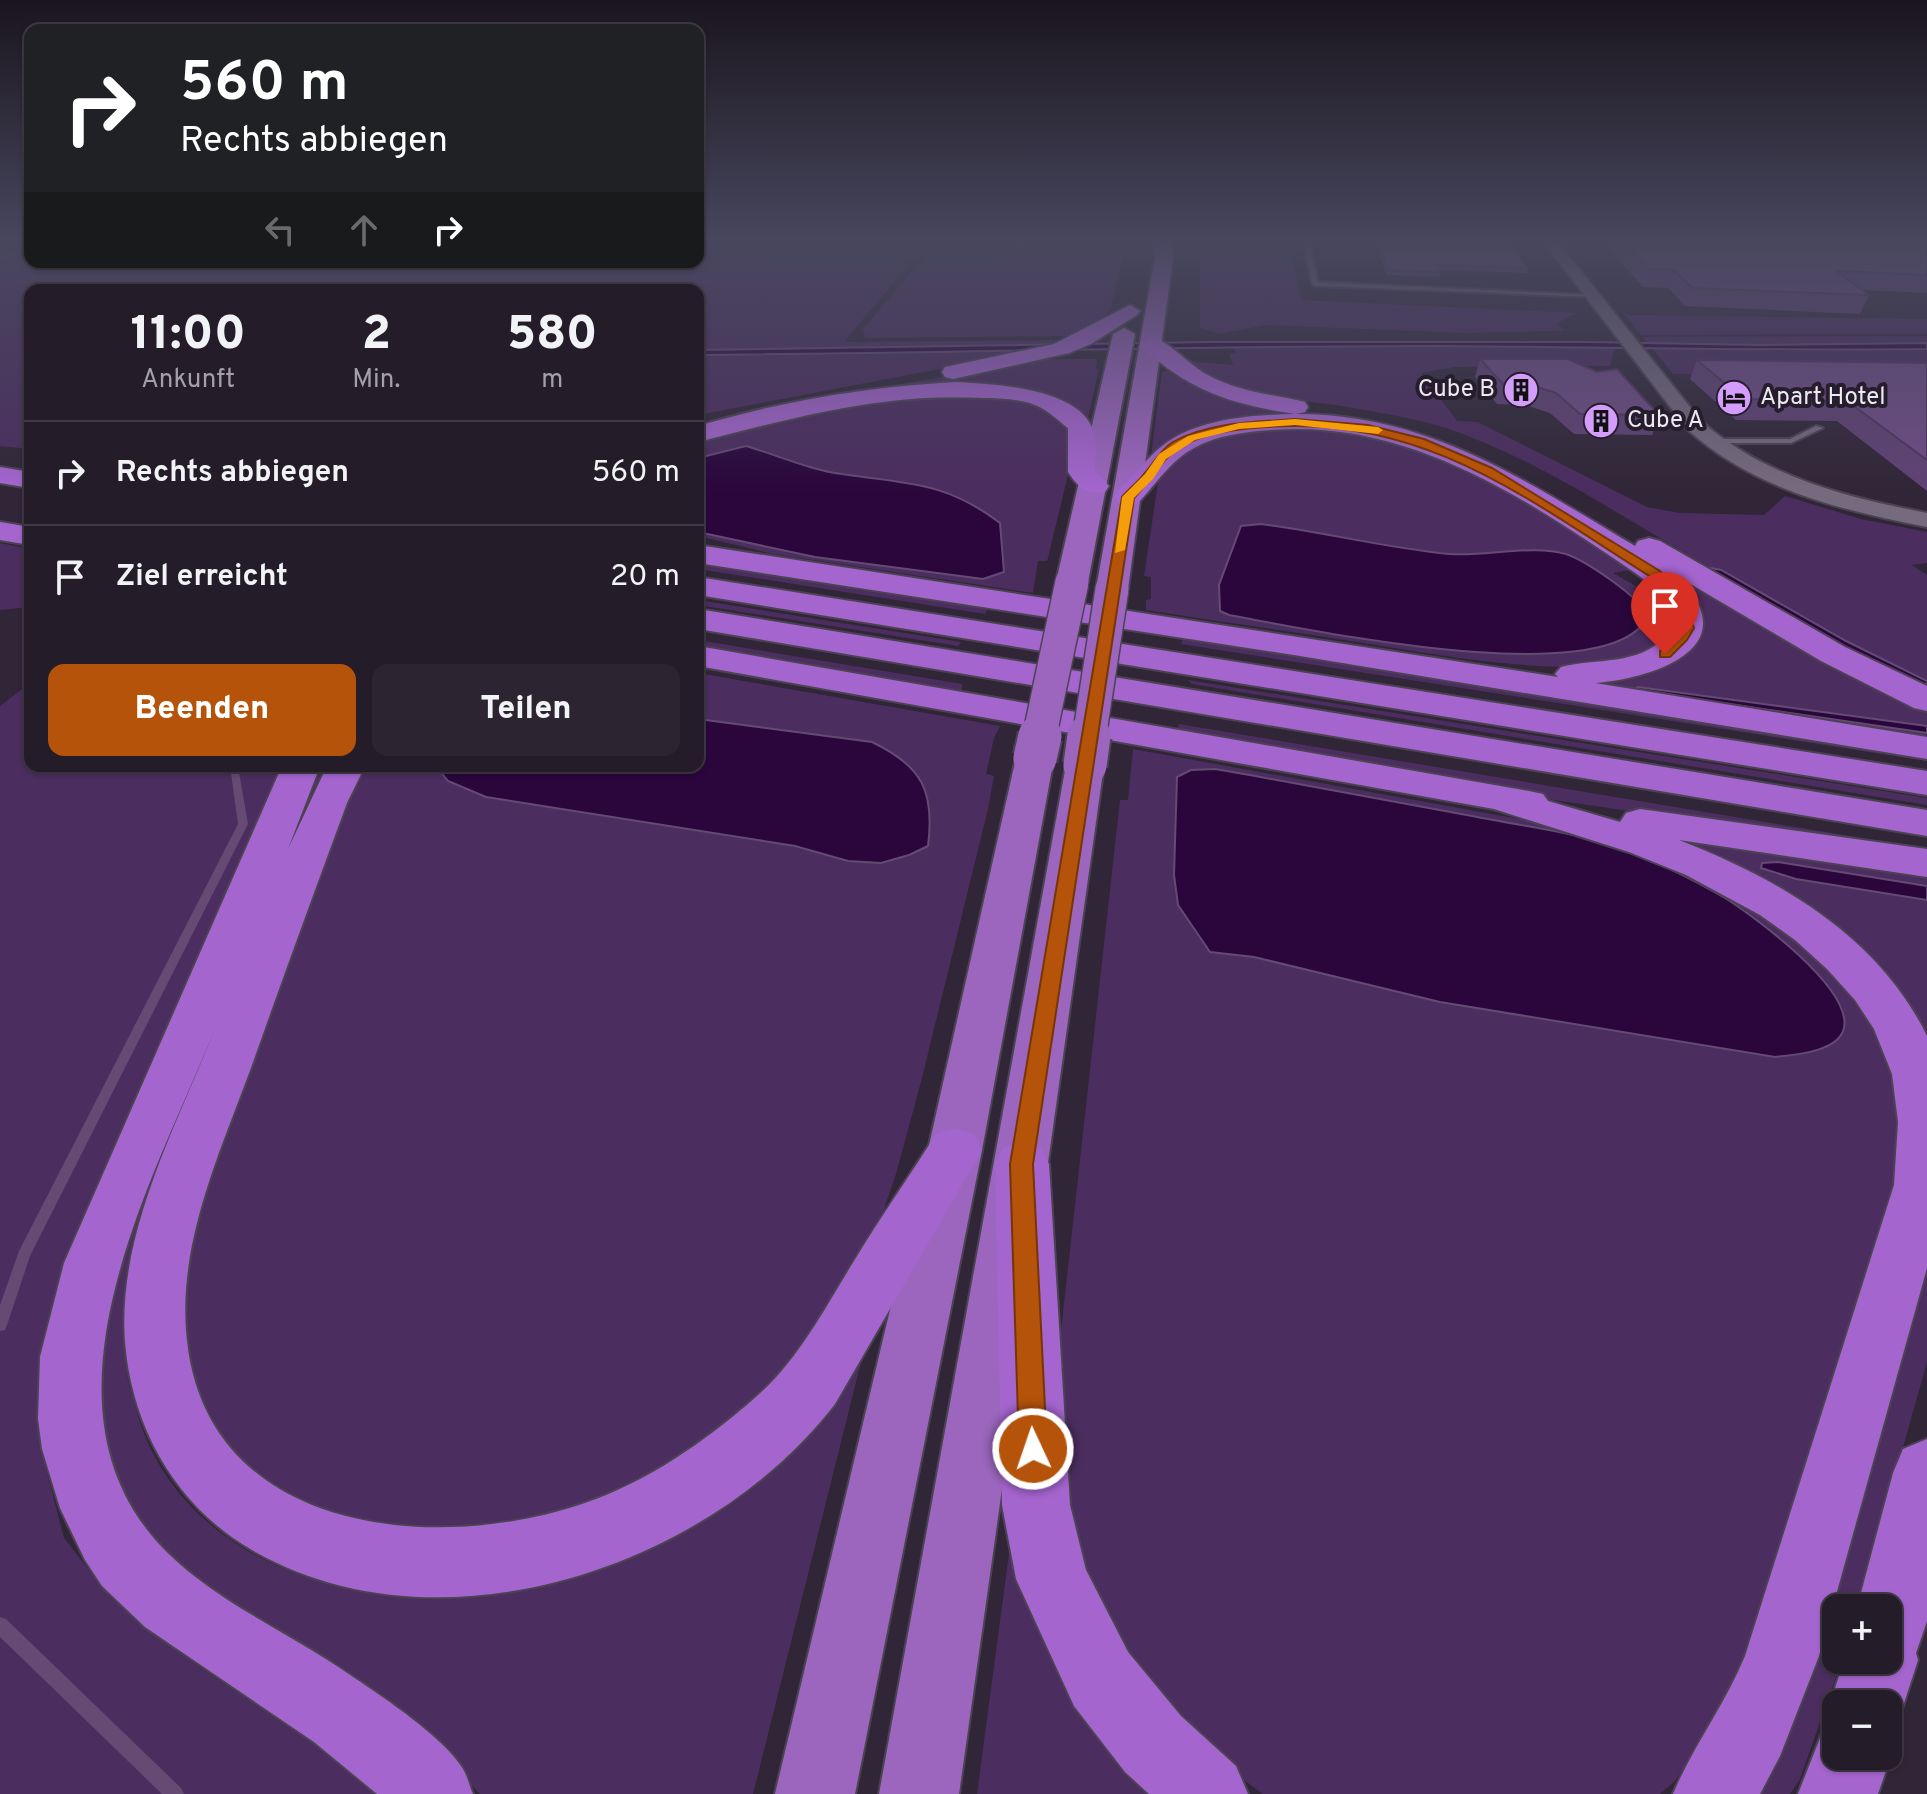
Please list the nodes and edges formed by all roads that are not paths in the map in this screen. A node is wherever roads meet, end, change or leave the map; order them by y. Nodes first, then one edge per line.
1 (1106, 324) edge
2 (1127, 324) edge
3 (1157, 324) edge
4 (1616, 324) edge
5 (1155, 349) junction
6 (704, 418) edge
7 (1819, 428) edge
8 (704, 432) edge
9 (1710, 441) junction
10 (0, 452) edge
11 (24, 456) edge
12 (0, 475) edge
13 (24, 479) edge
14 (1095, 486) junction
15 (1128, 497) junction
16 (1927, 520) edge
17 (0, 531) edge
18 (24, 535) edge
19 (704, 546) edge
20 (704, 555) edge
21 (750, 561) junction
22 (704, 587) edge
23 (704, 620) edge
24 (1300, 646) junction
25 (704, 657) edge
26 (704, 666) edge
27 (849, 684) junction
28 (1927, 700) edge
29 (1927, 748) edge
30 (298, 772) edge
31 (343, 772) edge
32 (1927, 783) edge
33 (1502, 798) junction
34 (1927, 823) edge
35 (1927, 863) edge
36 (988, 1157) junction
37 (1927, 1473) edge
38 (1897, 1594) edge
39 (1847, 1770) edge
40 (433, 1794) edge
41 (815, 1794) edge
42 (919, 1794) edge
43 (1208, 1794) edge
44 (1713, 1794) edge
45 (1838, 1794) edge

1 - 6 highway
2 - 14 highway
3 - 5 highway
4 - 9 street
5 - 15 highway
5 - 28 highway
7 - 9 lane
8 - 14 highway
9 - 16 street
10 - 11 highway
12 - 13 highway
14 - 36 highway, bridge
15 - 24 highway
15 - 36 highway, bridge
17 - 18 highway
19 - 21 highway
20 - 21 highway
21 - 24 highway
22 - 32 highway
23 - 34 highway
24 - 29 highway
25 - 27 highway
26 - 27 highway
27 - 33 highway
30 - 40 highway
31 - 36 highway
33 - 35 highway
33 - 44 highway
36 - 41 highway
36 - 42 highway
36 - 43 highway
37 - 38 highway
39 - 45 highway

